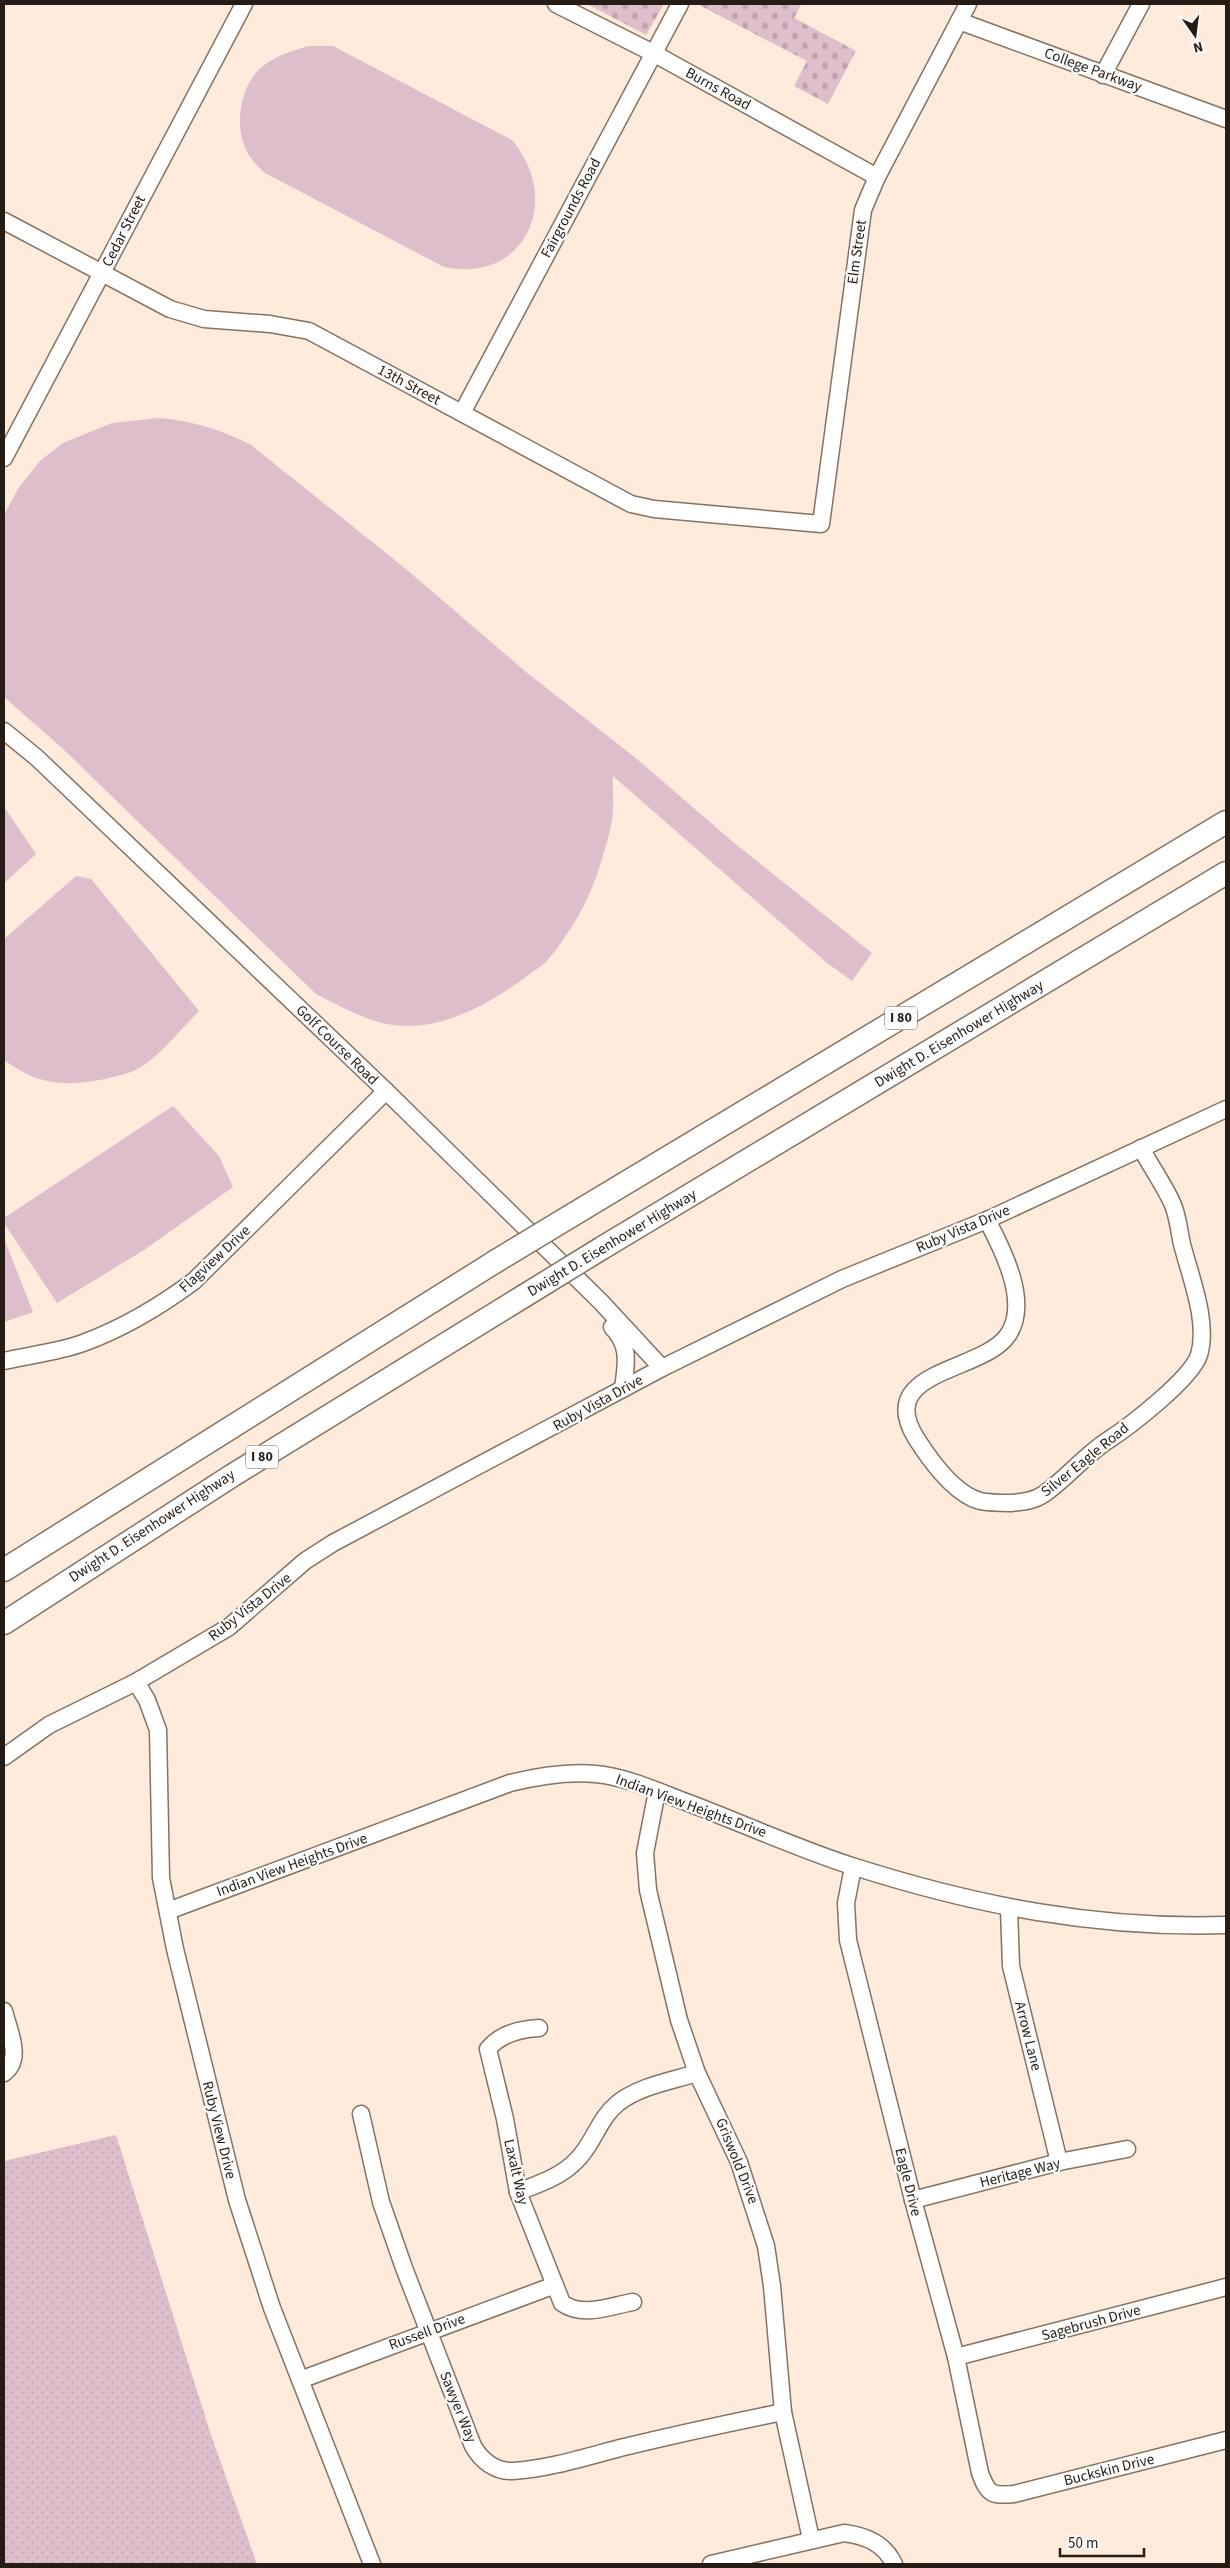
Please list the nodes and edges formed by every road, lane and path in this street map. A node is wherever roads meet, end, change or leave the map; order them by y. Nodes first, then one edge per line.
1 (244, 4) edge
2 (556, 4) edge
3 (680, 4) edge
4 (968, 4) edge
5 (1141, 4) edge
6 (959, 21) junction
7 (653, 53) junction
8 (1103, 75) junction
9 (1226, 119) edge
10 (877, 177) junction
11 (4, 221) edge
12 (102, 272) junction
13 (462, 413) junction
14 (4, 458) edge
15 (821, 524) joint
16 (4, 731) edge
17 (1226, 822) edge
18 (1226, 873) edge
19 (386, 1091) junction
20 (1226, 1109) edge
21 (1140, 1148) junction
22 (987, 1220) junction
23 (579, 1280) junction
24 (4, 1361) edge
25 (662, 1368) junction
26 (623, 1389) junction
27 (4, 1570) edge
28 (4, 1623) edge
29 (136, 1682) junction
30 (4, 1757) edge
31 (656, 1790) junction
32 (854, 1867) junction
33 (1009, 1909) junction
34 (168, 1911) junction
35 (1226, 1925) edge
36 (4, 2011) edge
37 (539, 2028) dead end
38 (697, 2072) junction
39 (4, 2073) edge
40 (361, 2114) dead end
41 (1127, 2149) dead end
42 (1059, 2162) junction
43 (518, 2192) junction
44 (913, 2200) junction
45 (554, 2286) junction
46 (1226, 2287) edge
47 (633, 2302) dead end
48 (428, 2331) junction
49 (956, 2356) junction
50 (300, 2380) junction
51 (784, 2412) junction
52 (1226, 2440) edge
53 (991, 2493) joint
54 (811, 2539) junction
55 (372, 2564) edge
56 (711, 2564) edge
57 (894, 2564) edge

1 - 12 street, Cedar Street
2 - 7 street, Burns Road
3 - 7 street, Fairgrounds Road
4 - 6 street, Elm Street
5 - 8 street
6 - 8 street, College Parkway
6 - 10 street, Elm Street
7 - 10 street, Burns Road
7 - 13 street, Fairgrounds Road
8 - 9 street, College Parkway
10 - 15 street, Elm Street
11 - 12 street, 13th Street
12 - 13 street, 13th Street
12 - 14 street, Cedar Street
13 - 15 street, 13th Street
16 - 19 street, Golf Course Road
17 - 27 highway, I 80, bridge
18 - 28 highway, Dwight D. Eisenhower Highway / I 80, bridge
19 - 23 street, Golf Course Road
19 - 24 street, Flagview Drive
20 - 21 street, Ruby Vista Drive
21 - 22 street, Ruby Vista Drive
21 - 22 street, Silver Eagle Road
22 - 25 street, Ruby Vista Drive
23 - 25 street, Golf Course Road
23 - 26 street
25 - 26 street, Ruby Vista Drive
26 - 29 street, Ruby Vista Drive
29 - 30 street, Ruby Vista Drive
29 - 34 street, Ruby View Drive
31 - 32 street, Indian View Heights Drive
31 - 34 street, Indian View Heights Drive
31 - 38 street, Griswold Drive
32 - 33 street, Indian View Heights Drive
32 - 44 street, Eagle Drive
33 - 35 street, Indian View Heights Drive
33 - 42 street, Arrow Lane
34 - 50 street, Ruby View Drive
36 - 39 street
37 - 43 street, Laxalt Way
38 - 43 street
38 - 51 street, Griswold Drive
40 - 48 street, Sawyer Way
41 - 42 street, Heritage Way
42 - 44 street, Heritage Way
43 - 45 street, Laxalt Way
44 - 49 street, Eagle Drive
45 - 47 street, Laxalt Way
45 - 48 street, Russell Drive
46 - 49 street, Sagebrush Drive
48 - 50 street, Russell Drive
48 - 51 street, Sawyer Way
49 - 53 street, Eagle Drive
50 - 55 street, Ruby View Drive
51 - 54 street, Griswold Drive
52 - 53 street, Buckskin Drive
54 - 56 street
54 - 57 street

